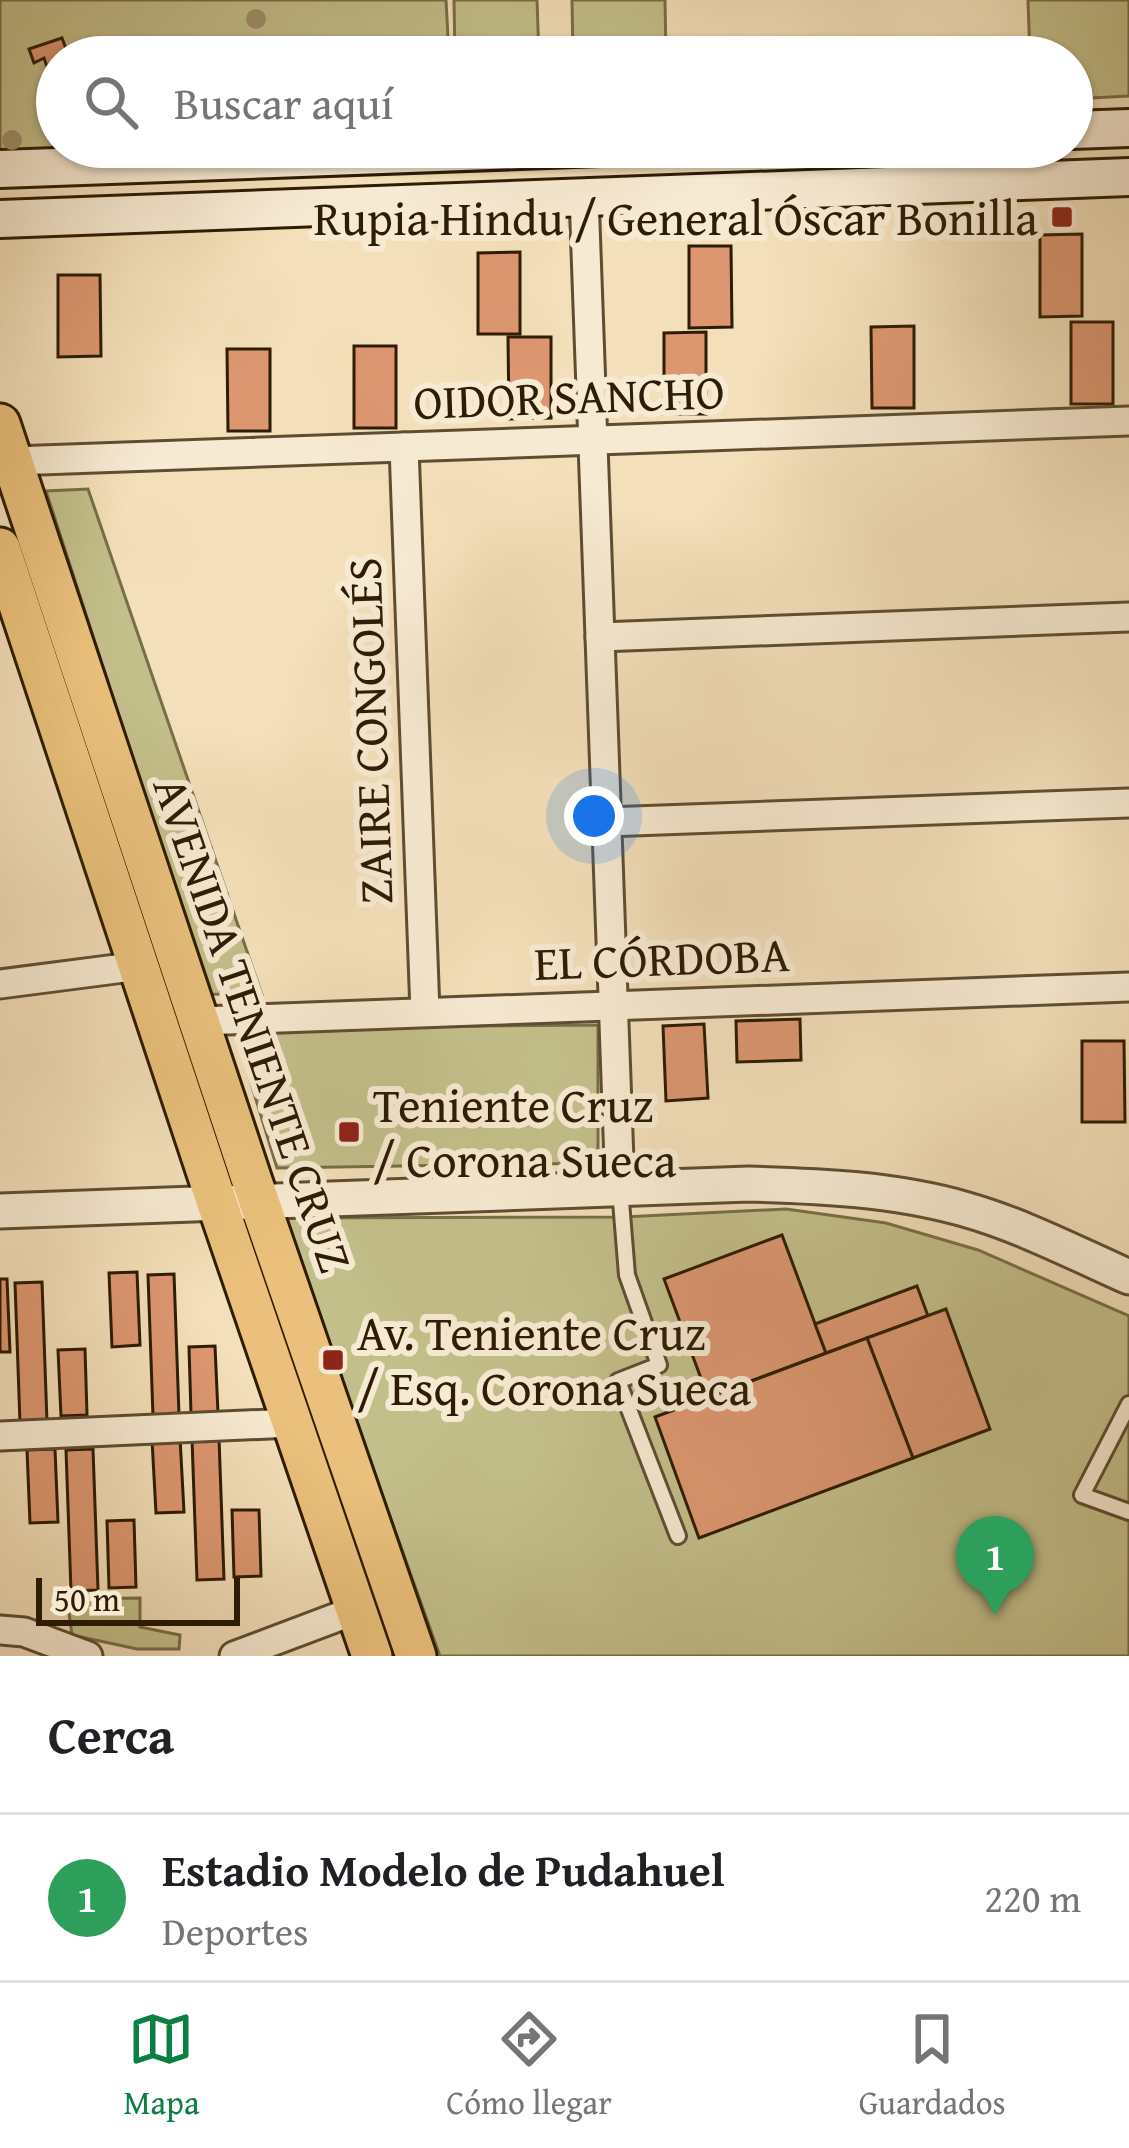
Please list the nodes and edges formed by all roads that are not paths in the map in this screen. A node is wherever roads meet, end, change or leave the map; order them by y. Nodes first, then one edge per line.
1 (1129, 128) edge
2 (1093, 129) edge
3 (36, 168) edge
4 (0, 169) edge
5 (1129, 177) edge
6 (584, 196) junction
7 (0, 219) edge
8 (1129, 421) edge
9 (593, 440) junction
10 (6, 443) edge
11 (404, 447) junction
12 (0, 548) edge
13 (1129, 617) edge
14 (600, 638) junction
15 (1129, 803) edge
16 (606, 822) junction
17 (139, 966) junction
18 (0, 984) edge
19 (1129, 987) edge
20 (613, 1005) junction
21 (424, 1012) junction
22 (199, 1021) junction
23 (620, 1189) junction
24 (259, 1202) junction
25 (217, 1204) junction
26 (0, 1211) edge
27 (1129, 1277) edge
28 (1129, 1404) edge
29 (292, 1423) junction
30 (0, 1436) edge
31 (1129, 1512) edge
32 (678, 1535) dead end
33 (356, 1610) junction
34 (0, 1630) edge
35 (88, 1656) edge
36 (234, 1656) edge
37 (372, 1656) edge
38 (416, 1656) edge

1 - 2 main road
3 - 4 main road
5 - 6 main road
6 - 7 main road
6 - 9 street
8 - 9 street, OIDOR SANCHO
9 - 11 street, OIDOR SANCHO
9 - 14 street
10 - 11 street, OIDOR SANCHO
10 - 22 main road, AVENIDA TENIENTE CRUZ
11 - 21 street, ZAIRE CONGOLÉS
12 - 17 main road, AVENIDA TENIENTE CRUZ
13 - 14 street
14 - 16 street
15 - 16 street
16 - 20 street
17 - 18 street
17 - 25 main road, AVENIDA TENIENTE CRUZ
19 - 20 street, EL CÓRDOBA
20 - 21 street, EL CÓRDOBA
20 - 23 street
21 - 22 street, EL CÓRDOBA
22 - 24 main road, AVENIDA TENIENTE CRUZ
23 - 24 street
23 - 27 street
23 - 32 lane
24 - 25 street
24 - 38 main road, AVENIDA TENIENTE CRUZ
25 - 26 street
25 - 29 main road, AVENIDA TENIENTE CRUZ
28 - 31 lane
29 - 30 street
29 - 33 main road, AVENIDA TENIENTE CRUZ
33 - 36 street
33 - 37 main road, AVENIDA TENIENTE CRUZ
34 - 35 street

